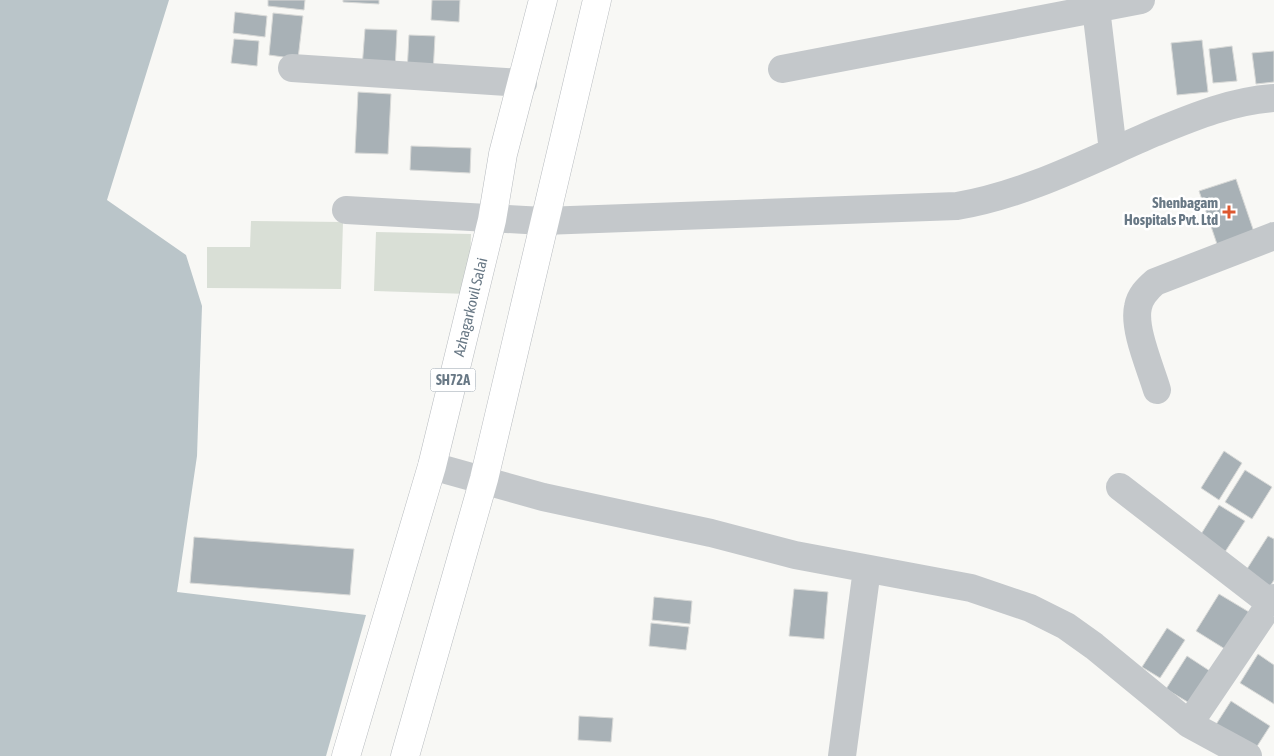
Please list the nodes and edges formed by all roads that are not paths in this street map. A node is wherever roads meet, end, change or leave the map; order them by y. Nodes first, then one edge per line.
1 (543, 0) edge
2 (597, 0) edge
3 (1141, 0) edge
4 (1096, 5) edge
5 (292, 68) dead end
6 (782, 69) dead end
7 (523, 83) junction
8 (1274, 98) edge
9 (1113, 151) junction
10 (346, 210) dead end
11 (492, 220) junction
12 (543, 221) junction
13 (1274, 236) edge
14 (1158, 390) dead end
15 (432, 466) junction
16 (484, 479) junction
17 (1120, 487) dead end
18 (867, 569) junction
19 (1272, 600) edge
20 (1189, 724) junction
21 (346, 756) edge
22 (405, 756) edge
23 (842, 756) edge
24 (1248, 756) edge

1 - 7 main road, Azhagarkovil Salai / SH72A
2 - 12 main road
3 - 4 street
4 - 6 street
4 - 9 street
5 - 7 street
7 - 11 main road, Azhagarkovil Salai / SH72A
8 - 9 street
9 - 12 street
10 - 11 street
11 - 12 street
11 - 15 main road, Azhagarkovil Salai / SH72A
12 - 16 main road
13 - 14 street
15 - 16 street
15 - 21 main road, Azhagarkovil Salai / SH72A
16 - 18 street
16 - 22 main road
17 - 19 street
18 - 20 street
18 - 23 street
19 - 20 street
20 - 24 street

